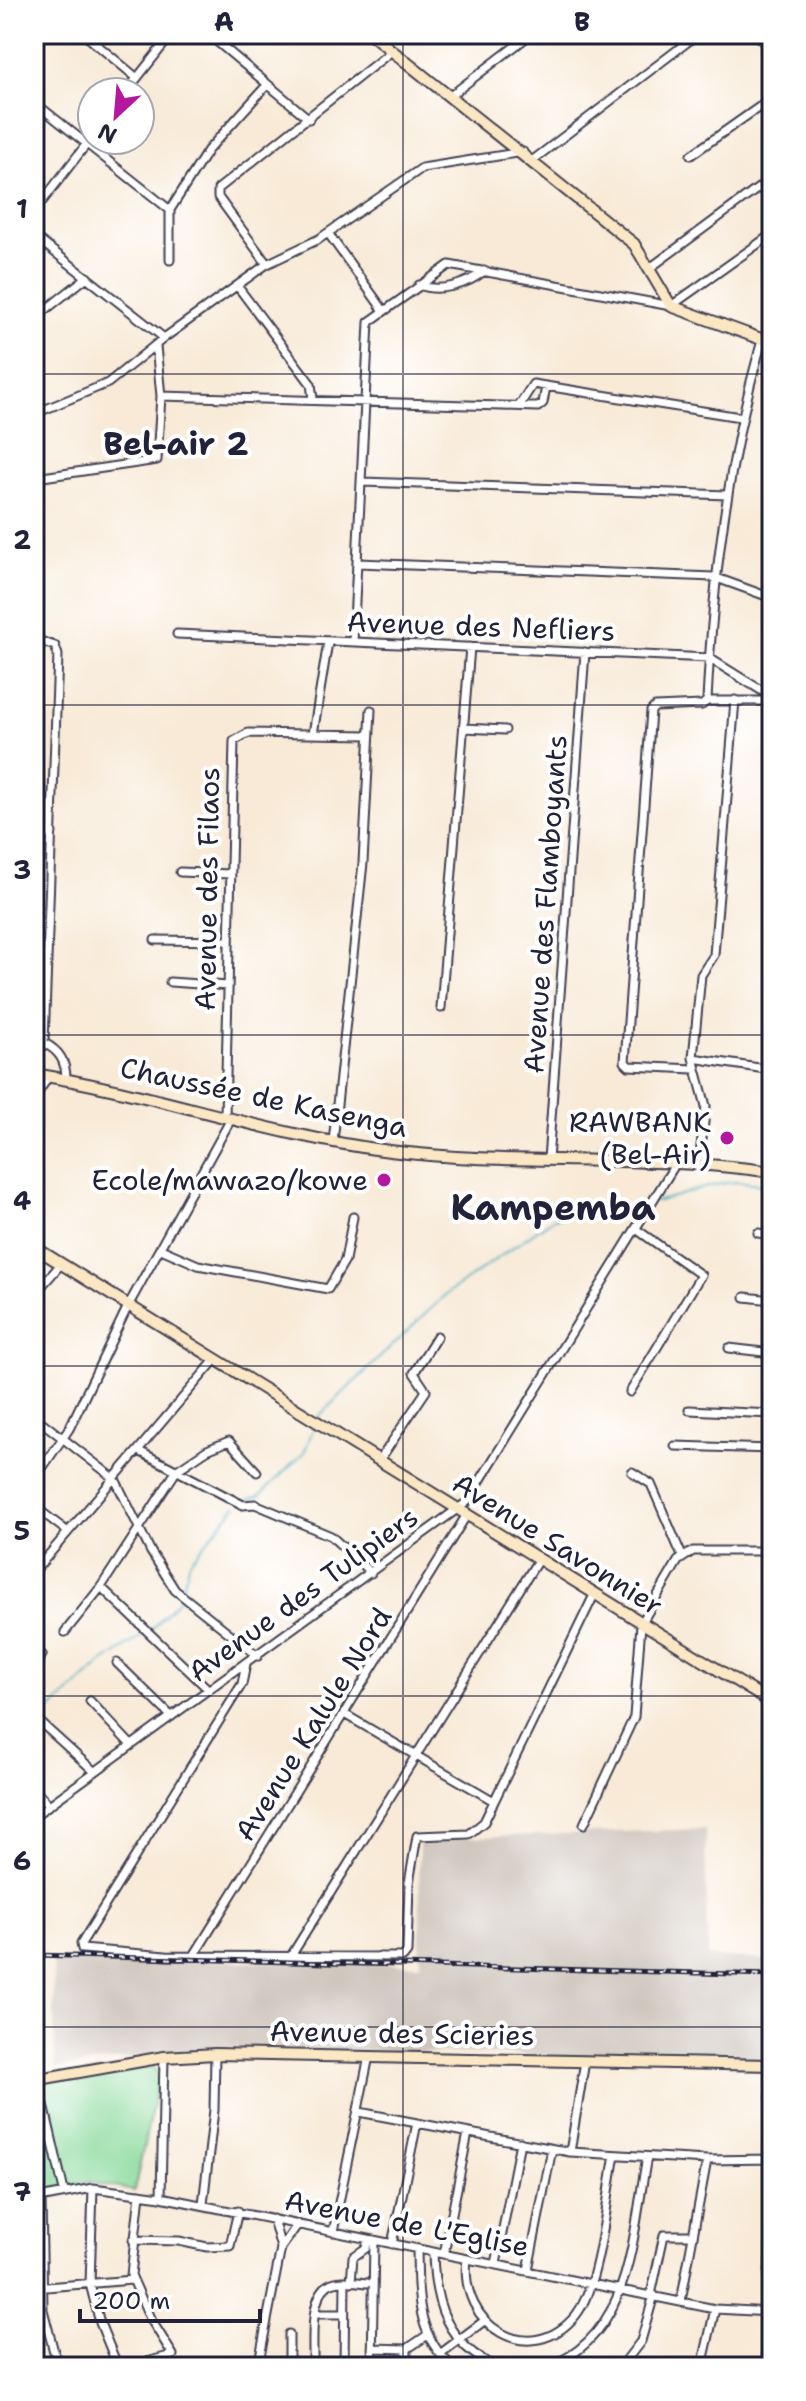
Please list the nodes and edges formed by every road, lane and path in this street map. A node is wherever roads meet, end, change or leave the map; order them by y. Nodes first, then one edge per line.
1 (84, 34) edge
2 (172, 34) edge
3 (208, 34) edge
4 (371, 34) edge
5 (531, 34) edge
6 (698, 34) edge
7 (757, 34) edge
8 (393, 50) junction
9 (772, 53) edge
10 (135, 76) edge
11 (139, 76) edge
12 (267, 85) junction
13 (450, 96) junction
14 (772, 98) edge
15 (34, 102) edge
16 (309, 119) junction
17 (76, 130) edge
18 (523, 152) junction
19 (691, 155) dead end
20 (78, 156) edge
21 (108, 156) edge
22 (533, 160) junction
23 (772, 178) edge
24 (170, 210) junction
25 (34, 212) edge
26 (328, 233) junction
27 (772, 234) edge
28 (34, 236) edge
29 (170, 260) dead end
30 (267, 264) junction
31 (650, 268) junction
32 (484, 271) junction
33 (87, 277) junction
34 (419, 285) junction
35 (238, 287) junction
36 (671, 306) junction
37 (384, 311) junction
38 (34, 319) edge
39 (164, 338) junction
40 (767, 341) edge
41 (156, 346) junction
42 (546, 386) junction
43 (161, 396) junction
44 (313, 399) junction
45 (365, 400) junction
46 (519, 406) junction
47 (34, 414) edge
48 (740, 417) junction
49 (363, 482) junction
50 (35, 495) edge
51 (728, 495) junction
52 (34, 518) edge
53 (358, 563) junction
54 (714, 577) junction
55 (772, 598) edge
56 (177, 634) dead end
57 (34, 639) edge
58 (328, 642) junction
59 (353, 642) junction
60 (470, 647) junction
61 (585, 652) junction
62 (709, 658) junction
63 (772, 699) edge
64 (735, 700) junction
65 (707, 701) junction
66 (371, 710) dead end
67 (464, 728) junction
68 (505, 730) dead end
69 (313, 734) junction
70 (369, 735) junction
71 (34, 832) edge
72 (52, 833) junction
73 (180, 872) dead end
74 (231, 874) junction
75 (155, 940) dead end
76 (229, 941) junction
77 (170, 982) dead end
78 (228, 986) junction
79 (441, 1008) dead end
80 (34, 1010) edge
81 (45, 1011) junction
82 (44, 1043) junction
83 (34, 1047) edge
84 (693, 1058) junction
85 (694, 1069) junction
86 (772, 1070) edge
87 (34, 1074) edge
88 (48, 1077) junction
89 (66, 1079) junction
90 (34, 1099) edge
91 (228, 1118) junction
92 (333, 1142) junction
93 (548, 1160) junction
94 (677, 1161) junction
95 (699, 1162) junction
96 (772, 1172) edge
97 (353, 1217) dead end
98 (636, 1229) junction
99 (758, 1233) dead end
100 (772, 1235) edge
101 (34, 1247) edge
102 (161, 1249) junction
103 (61, 1264) junction
104 (34, 1295) edge
105 (745, 1297) dead end
106 (772, 1300) edge
107 (128, 1306) junction
108 (437, 1336) dead end
109 (729, 1348) dead end
110 (772, 1353) edge
111 (215, 1360) junction
112 (630, 1392) dead end
113 (689, 1410) dead end
114 (772, 1414) edge
115 (34, 1416) edge
116 (63, 1438) junction
117 (675, 1446) dead end
118 (772, 1449) edge
119 (139, 1451) junction
120 (379, 1461) junction
121 (177, 1470) junction
122 (257, 1472) dead end
123 (632, 1472) dead end
124 (115, 1479) junction
125 (34, 1480) edge
126 (34, 1506) edge
127 (461, 1513) junction
128 (139, 1529) junction
129 (68, 1532) junction
130 (772, 1551) edge
131 (682, 1556) junction
132 (538, 1560) junction
133 (34, 1572) edge
134 (371, 1573) junction
135 (101, 1587) junction
136 (594, 1595) junction
137 (641, 1624) junction
138 (65, 1632) dead end
139 (34, 1647) edge
140 (258, 1656) junction
141 (117, 1663) dead end
142 (246, 1664) junction
143 (34, 1666) edge
144 (209, 1690) junction
145 (90, 1701) dead end
146 (772, 1703) edge
147 (346, 1715) junction
148 (171, 1716) junction
149 (41, 1723) dead end
150 (131, 1745) junction
151 (417, 1758) junction
152 (95, 1772) junction
153 (34, 1788) edge
154 (494, 1801) junction
155 (49, 1805) junction
156 (34, 1816) edge
157 (584, 1824) dead end
158 (195, 1954) junction
159 (291, 1956) junction
160 (215, 2054) junction
161 (369, 2056) junction
162 (164, 2057) junction
163 (585, 2061) junction
164 (771, 2065) edge
165 (36, 2080) edge
166 (359, 2112) junction
167 (417, 2123) junction
168 (468, 2133) junction
169 (520, 2142) junction
170 (552, 2149) junction
171 (570, 2152) junction
172 (615, 2155) junction
173 (647, 2157) junction
174 (707, 2160) junction
175 (771, 2160) edge
176 (93, 2188) junction
177 (64, 2191) junction
178 (140, 2194) junction
179 (161, 2197) junction
180 (38, 2198) edge
181 (203, 2204) junction
182 (238, 2211) junction
183 (273, 2219) junction
184 (772, 2219) edge
185 (298, 2224) junction
186 (333, 2232) junction
187 (693, 2235) junction
188 (133, 2240) junction
189 (371, 2240) junction
190 (392, 2244) junction
191 (281, 2248) junction
192 (417, 2249) junction
193 (433, 2252) junction
194 (444, 2254) junction
195 (771, 2254) edge
196 (467, 2259) junction
197 (496, 2264) junction
198 (528, 2270) junction
199 (132, 2280) junction
200 (348, 2282) junction
201 (367, 2283) dead end
202 (591, 2283) junction
203 (90, 2284) junction
204 (38, 2288) edge
205 (622, 2289) junction
206 (652, 2295) junction
207 (681, 2301) junction
208 (715, 2309) junction
209 (770, 2312) edge
210 (315, 2314) junction
211 (344, 2314) junction
212 (484, 2321) junction
213 (289, 2334) dead end
214 (426, 2336) junction
215 (459, 2342) junction
216 (770, 2347) edge
217 (372, 2348) junction
218 (407, 2349) junction
219 (440, 2354) junction
220 (450, 2364) edge
221 (58, 2367) edge
222 (118, 2367) edge
223 (127, 2367) edge
224 (258, 2367) edge
225 (289, 2367) edge
226 (313, 2367) edge
227 (344, 2367) edge
228 (372, 2367) edge
229 (407, 2367) edge
230 (437, 2367) edge
231 (497, 2367) edge
232 (547, 2367) edge
233 (621, 2367) edge
234 (702, 2367) edge
235 (766, 2367) edge

1 - 10 street
2 - 11 street
3 - 12 street
4 - 8 street
5 - 13 street
6 - 22 street
7 - 9 street
8 - 13 street
8 - 16 street
12 - 16 street
12 - 24 street
13 - 18 street
14 - 19 street
15 - 17 street
16 - 30 street
18 - 22 street
18 - 26 street
20 - 25 street
21 - 24 street
22 - 31 street
23 - 31 street
24 - 29 street
26 - 30 street
26 - 37 street
27 - 36 street
28 - 33 street
30 - 35 street
31 - 36 street
32 - 34 street
32 - 34 street
32 - 36 street
33 - 38 street
33 - 39 street
34 - 37 street
35 - 39 street
35 - 44 street
36 - 40 street
37 - 45 street
39 - 41 street
40 - 48 street
41 - 43 street
41 - 47 street
42 - 46 street
42 - 46 street
42 - 48 street
43 - 44 street
43 - 50 street
44 - 45 street
45 - 46 street
45 - 49 street
48 - 51 street
49 - 51 street
49 - 53 street
50 - 52 street
51 - 54 street
53 - 54 street
53 - 59 street
54 - 55 street
54 - 62 street
56 - 58 street, Avenue des Nefliers
57 - 72 street
58 - 59 street, Avenue des Nefliers
58 - 69 street
59 - 60 street, Avenue des Nefliers
60 - 61 street, Avenue des Nefliers
60 - 67 street
61 - 62 street, Avenue des Nefliers
61 - 93 street, Avenue des Flamboyants
62 - 63 street, Avenue des Nefliers
62 - 65 street
63 - 64 street
64 - 65 street
64 - 84 street
65 - 85 street
66 - 70 street
67 - 68 street
67 - 79 street
69 - 70 street
69 - 74 street, Avenue des Filaos
70 - 92 street
71 - 72 street
72 - 81 street
73 - 74 street
74 - 76 street, Avenue des Filaos
75 - 76 street
76 - 78 street, Avenue des Filaos
77 - 78 street
78 - 91 street, Avenue des Filaos
80 - 81 street
81 - 82 street
82 - 83 street
82 - 89 street
84 - 85 street
84 - 86 street
85 - 95 street
87 - 88 street, Chaussée de Kasenga
88 - 89 street, Chaussée de Kasenga
88 - 90 street
89 - 91 street, Chaussée de Kasenga
91 - 92 street, Chaussée de Kasenga
91 - 102 street
92 - 93 street, Chaussée de Kasenga
93 - 94 street, Chaussée de Kasenga
94 - 95 street, Chaussée de Kasenga
94 - 98 street, Avenue des Tulipiers
95 - 96 street, Chaussée de Kasenga
97 - 102 street
98 - 112 street
98 - 127 street, Avenue des Tulipiers
99 - 100 street
101 - 103 street, Avenue Savonnier
102 - 107 street
103 - 104 street
103 - 107 street, Avenue Savonnier
105 - 106 street
107 - 111 street, Avenue Savonnier
107 - 116 street
108 - 120 street
109 - 110 street
111 - 119 street
111 - 120 street, Avenue Savonnier
113 - 114 street
115 - 116 street
116 - 124 street
116 - 125 street
117 - 118 street
119 - 121 street
119 - 124 street
120 - 127 street, Avenue Savonnier
121 - 122 street
121 - 128 street
121 - 134 street
123 - 131 street
124 - 128 street
124 - 129 street
126 - 129 street
127 - 132 street, Avenue Savonnier
127 - 134 street, Avenue des Tulipiers
127 - 147 street, Avenue Kalule Nord
128 - 135 street
128 - 140 street
129 - 133 street
130 - 131 street
131 - 137 street
132 - 136 street, Avenue Savonnier
132 - 151 street
134 - 140 street, Avenue des Tulipiers
135 - 138 street
135 - 144 street
136 - 137 street, Avenue Savonnier
136 - 154 street
137 - 146 street, Avenue Savonnier
137 - 157 street
139 - 143 street
140 - 142 street, Avenue des Tulipiers
141 - 148 street
142 - 144 street, Avenue des Tulipiers
142 - 158 street
144 - 148 street, Avenue des Tulipiers
145 - 150 street
147 - 151 street
147 - 158 street, Avenue Kalule Nord
148 - 150 street, Avenue des Tulipiers
149 - 152 street
150 - 152 street, Avenue des Tulipiers
151 - 154 street
151 - 159 street
152 - 155 street, Avenue des Tulipiers
153 - 155 street
154 - 159 street
155 - 156 street, Avenue des Tulipiers
158 - 159 street
160 - 161 street, Avenue des Scieries
160 - 162 street, Avenue des Scieries
160 - 181 street
161 - 163 street, Avenue des Scieries
161 - 166 street
162 - 165 street, Avenue des Scieries
162 - 179 street
163 - 164 street, Avenue des Scieries
163 - 171 street
164 - 175 street
165 - 177 street
166 - 167 street
166 - 186 street
167 - 168 street
167 - 190 street
168 - 169 street
168 - 194 street
169 - 170 street
169 - 197 street
170 - 171 street
170 - 198 street
171 - 172 street
172 - 173 street
172 - 202 street
173 - 174 street
173 - 205 street
174 - 175 street
174 - 187 street
175 - 184 street
176 - 177 street, Avenue de L'Eglise
176 - 178 street, Avenue de L'Eglise
176 - 203 street
177 - 180 street, Avenue de L'Eglise
178 - 179 street, Avenue de L'Eglise
178 - 188 street
179 - 181 street, Avenue de L'Eglise
180 - 204 street
181 - 182 street, Avenue de L'Eglise
182 - 183 street, Avenue de L'Eglise
182 - 188 street
183 - 185 street, Avenue de L'Eglise
183 - 191 street
184 - 195 street
185 - 186 street, Avenue de L'Eglise
185 - 191 street
186 - 189 street, Avenue de L'Eglise
187 - 206 street
187 - 207 street
188 - 199 street
189 - 190 street, Avenue de L'Eglise
189 - 200 street
189 - 217 street
190 - 192 street, Avenue de L'Eglise
191 - 224 street
192 - 193 street, Avenue de L'Eglise
192 - 214 street
193 - 194 street, Avenue de L'Eglise
193 - 215 street
194 - 196 street, Avenue de L'Eglise
195 - 209 street
196 - 197 street, Avenue de L'Eglise
196 - 212 street
197 - 198 street, Avenue de L'Eglise
198 - 202 street, Avenue de L'Eglise
199 - 203 street
199 - 223 street
200 - 201 street
200 - 210 street
200 - 211 street
202 - 205 street, Avenue de L'Eglise
202 - 212 street
203 - 204 street
203 - 222 street
204 - 221 street
205 - 206 street, Avenue de L'Eglise
205 - 232 street
206 - 207 street, Avenue de L'Eglise
206 - 233 street
207 - 208 street, Avenue de L'Eglise
208 - 209 street, Avenue de L'Eglise
208 - 234 street
209 - 216 street
210 - 211 street
210 - 226 street
211 - 227 street
212 - 215 street
213 - 225 street
214 - 218 street
214 - 219 street
215 - 219 street
215 - 231 street
216 - 235 street
217 - 218 street
217 - 228 street
218 - 229 street
219 - 220 street
220 - 230 street

